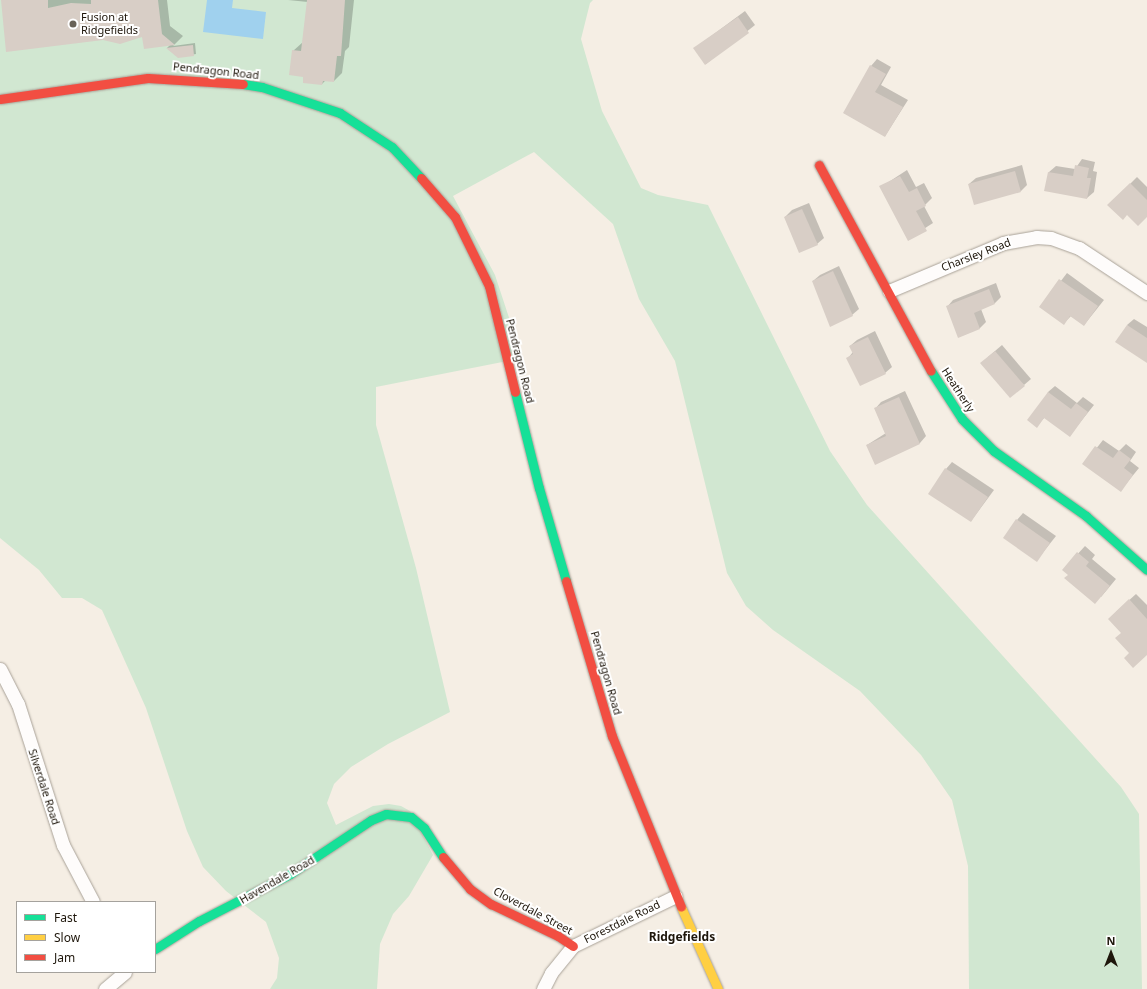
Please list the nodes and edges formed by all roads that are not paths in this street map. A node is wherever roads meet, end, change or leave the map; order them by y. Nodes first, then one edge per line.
1 (0, 99) edge
2 (819, 165) dead end
3 (889, 291) junction
4 (1147, 293) edge
5 (1147, 570) edge
6 (0, 669) edge
7 (399, 815) joint
8 (676, 896) junction
9 (92, 901) edge
10 (573, 946) junction
11 (156, 948) edge
12 (123, 973) edge
13 (105, 989) edge
14 (543, 989) edge
15 (718, 989) edge

1 - 8 street, Pendragon Road
2 - 3 street, Heatherly
3 - 4 street, Charsley Road
3 - 5 street, Heatherly
6 - 9 street, Silverdale Road
7 - 10 street, Cloverdale Street
7 - 11 street, Havendale Road
8 - 10 street, Forestdale Road
8 - 15 street, Pendragon Road
10 - 14 street, Forestdale Road
12 - 13 street

